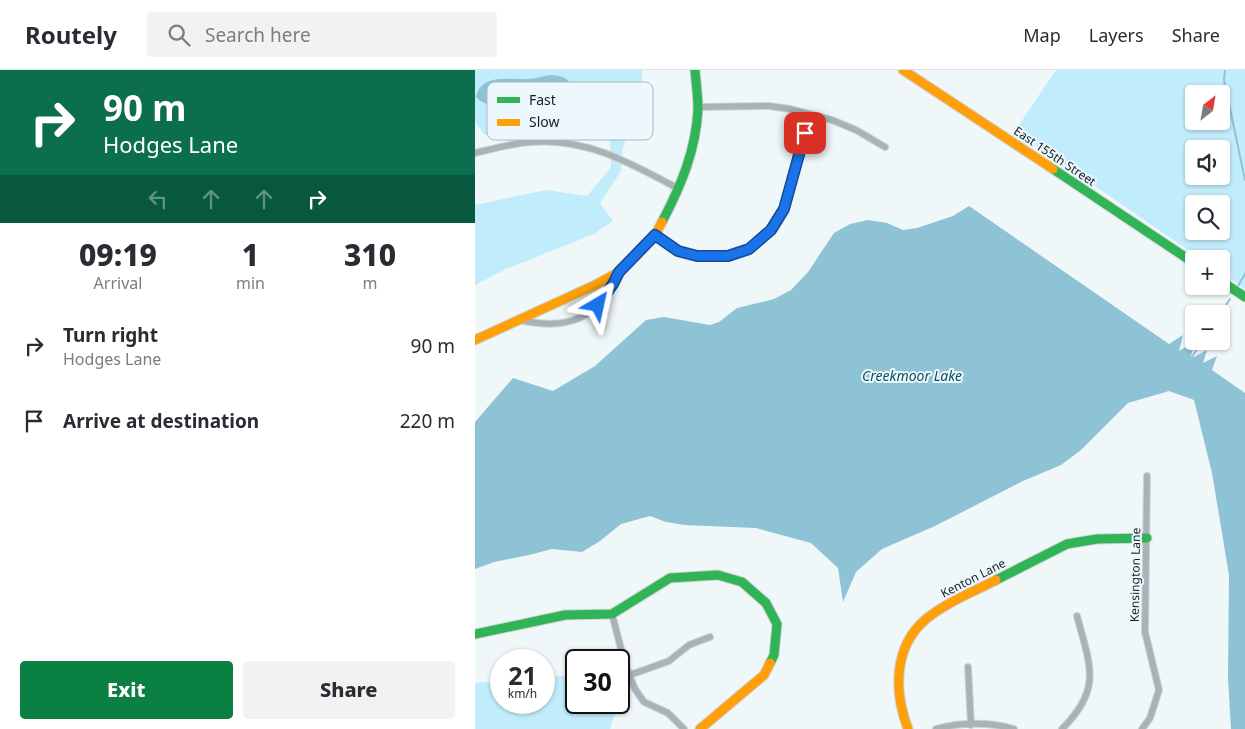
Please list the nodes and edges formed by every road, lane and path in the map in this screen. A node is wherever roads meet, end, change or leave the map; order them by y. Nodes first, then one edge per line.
1 (695, 70) edge
2 (903, 70) edge
3 (699, 107) junction
4 (810, 114) junction
5 (885, 147) dead end
6 (475, 153) edge
7 (679, 189) junction
8 (655, 235) junction
9 (1185, 257) edge
10 (619, 272) junction
11 (1230, 287) edge
12 (1245, 297) edge
13 (519, 320) junction
14 (476, 341) edge
15 (1147, 476) dead end
16 (1147, 538) junction
17 (612, 614) junction
18 (1077, 616) dead end
19 (475, 634) edge
20 (710, 637) dead end
21 (621, 649) edge
22 (968, 667) dead end
23 (630, 675) joint
24 (971, 725) junction
25 (684, 729) edge
26 (700, 729) edge
27 (908, 729) edge
28 (936, 729) edge
29 (1014, 729) edge
30 (1062, 729) edge
31 (1142, 729) edge

1 - 3 street
2 - 9 street, East 155th Street
3 - 4 street
3 - 7 street
4 - 5 street
4 - 8 street
6 - 7 street
7 - 8 street
8 - 10 street
10 - 13 street
10 - 13 street
11 - 12 street
13 - 14 street
15 - 16 street, Kensington Lane
16 - 27 street, Kenton Lane
16 - 31 street, Kensington Lane
17 - 19 street
17 - 21 street
17 - 26 street
18 - 30 street
20 - 23 street
22 - 24 street
23 - 25 street
24 - 28 street
24 - 29 street

